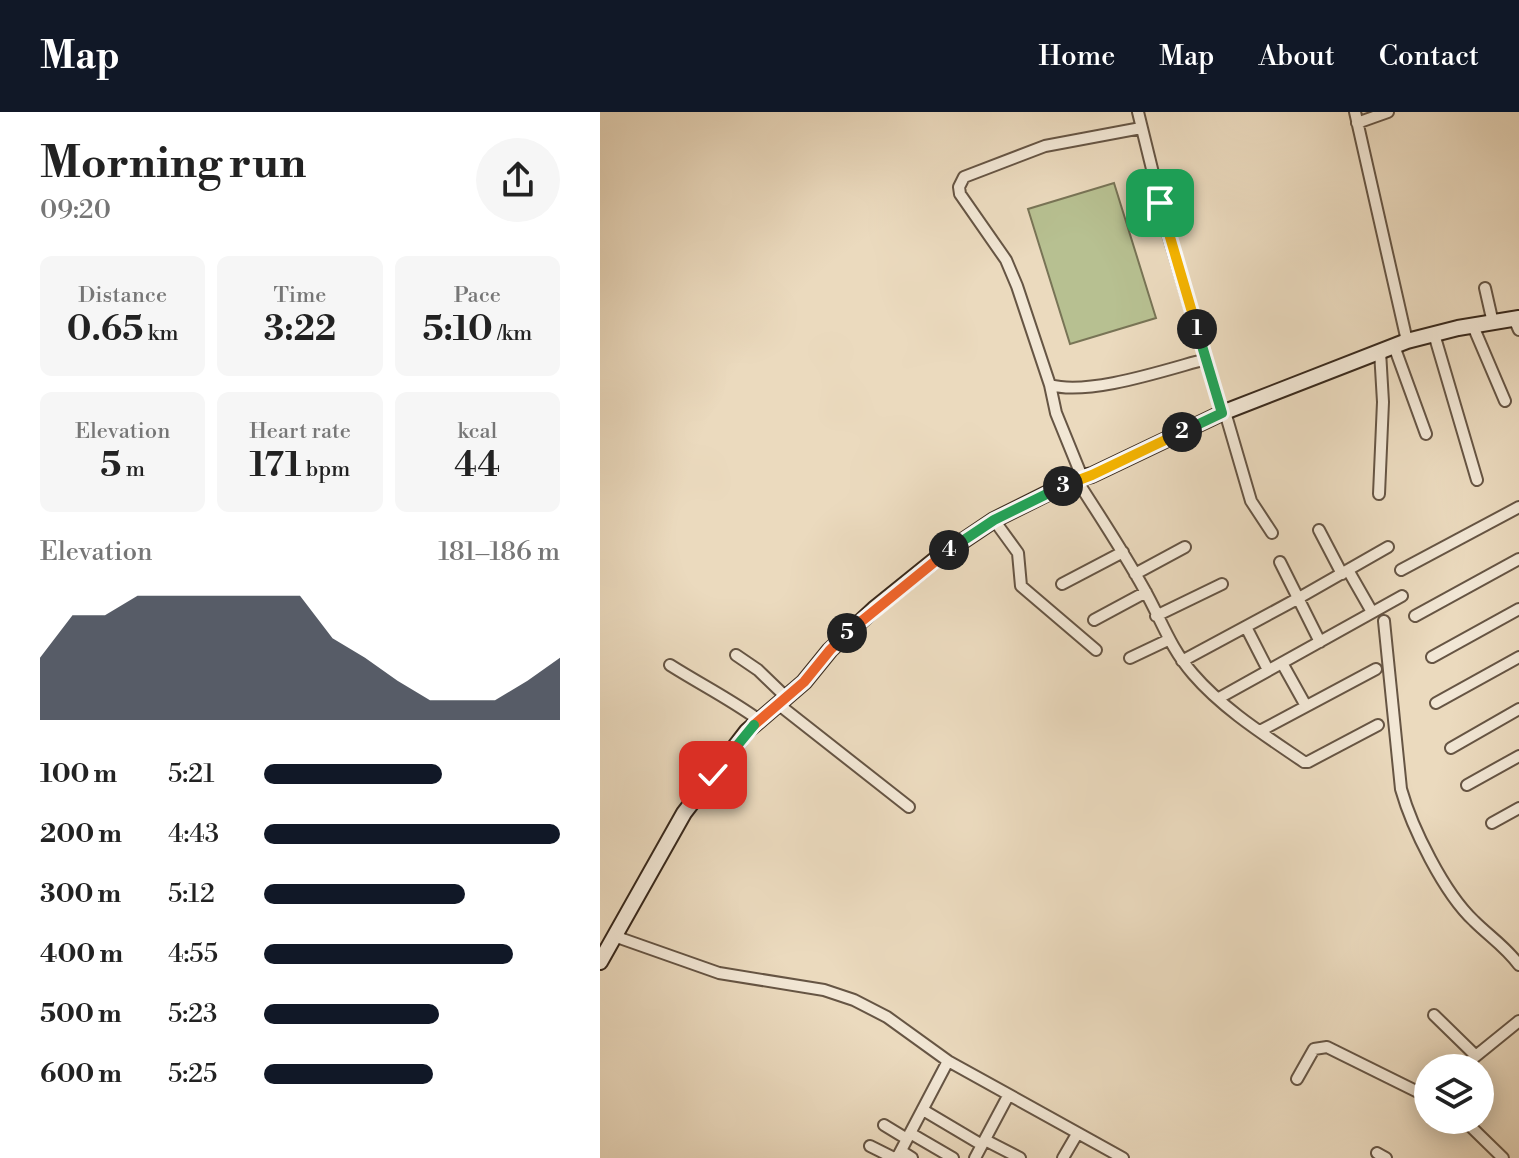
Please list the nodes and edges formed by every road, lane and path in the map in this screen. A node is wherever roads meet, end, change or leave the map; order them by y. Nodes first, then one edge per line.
1 (1138, 112) edge
2 (1388, 112) edge
3 (1356, 117) edge
4 (1141, 128) junction
5 (1485, 288) dead end
6 (1493, 323) junction
7 (1517, 323) edge
8 (1473, 326) junction
9 (1434, 334) junction
10 (1401, 343) junction
11 (1380, 351) junction
12 (1206, 359) junction
13 (1050, 385) junction
14 (1505, 401) dead end
15 (1223, 412) junction
16 (1426, 434) dead end
17 (1079, 478) junction
18 (1477, 480) dead end
19 (1379, 494) dead end
20 (1519, 507) edge
21 (994, 520) junction
22 (1319, 530) dead end
23 (1272, 533) dead end
24 (1185, 547) dead end
25 (1388, 547) dead end
26 (1123, 552) junction
27 (1519, 559) edge
28 (1280, 562) dead end
29 (1401, 570) dead end
30 (1345, 572) junction
31 (1135, 574) junction
32 (1062, 584) dead end
33 (1222, 584) dead end
34 (1146, 592) junction
35 (1402, 596) dead end
36 (1297, 599) junction
37 (1519, 609) edge
38 (1372, 612) junction
39 (1156, 616) junction
40 (1415, 616) dead end
41 (1094, 620) dead end
42 (1384, 621) dead end
43 (1246, 627) junction
44 (1168, 640) junction
45 (1320, 642) junction
46 (1096, 650) dead end
47 (736, 655) dead end
48 (1432, 657) dead end
49 (1519, 657) edge
50 (1130, 658) dead end
51 (1182, 661) junction
52 (1282, 663) junction
53 (670, 665) dead end
54 (1376, 669) dead end
55 (1268, 670) junction
56 (1219, 698) junction
57 (782, 701) junction
58 (1436, 703) dead end
59 (1306, 706) junction
60 (1519, 709) edge
61 (759, 720) junction
62 (1378, 725) dead end
63 (1260, 731) junction
64 (1451, 748) dead end
65 (1519, 756) edge
66 (1467, 785) dead end
67 (909, 807) dead end
68 (1519, 808) edge
69 (1492, 823) dead end
70 (614, 936) junction
71 (1519, 941) edge
72 (1508, 950) junction
73 (600, 962) edge
74 (1519, 965) edge
75 (1434, 1015) dead end
76 (1519, 1021) edge
77 (1474, 1054) edge
78 (1476, 1054) edge
79 (948, 1061) junction
80 (1297, 1079) dead end
81 (1414, 1090) edge
82 (1008, 1096) junction
83 (923, 1110) junction
84 (884, 1125) dead end
85 (1077, 1134) junction
86 (1478, 1134) edge
87 (909, 1136) junction
88 (984, 1142) junction
89 (870, 1146) dead end
90 (898, 1156) edge
91 (912, 1158) edge
92 (953, 1158) edge
93 (975, 1158) edge
94 (1020, 1158) edge
95 (1063, 1158) edge
96 (1123, 1158) edge
97 (1503, 1158) edge

1 - 4 street
2 - 3 street
3 - 10 street
4 - 12 street
4 - 13 street
5 - 6 street
6 - 7 street
6 - 8 street
8 - 9 street
8 - 14 street
9 - 10 street
9 - 18 street
10 - 11 street
10 - 16 street
11 - 15 street
11 - 19 street
12 - 13 street
12 - 15 street
13 - 17 street
15 - 17 street
15 - 23 street
17 - 21 street
17 - 26 street
20 - 29 street
21 - 46 street
21 - 57 street
22 - 30 street
24 - 31 street
25 - 30 street
26 - 31 street
26 - 32 street
27 - 40 street
28 - 36 street
30 - 36 street
30 - 38 street
31 - 34 street
33 - 39 street
34 - 39 street
34 - 41 street
35 - 38 street
36 - 43 street
36 - 45 street
37 - 48 street
38 - 45 street
39 - 44 street
42 - 72 street
43 - 51 street
43 - 55 street
44 - 50 street
44 - 51 street
45 - 52 street
47 - 57 street
49 - 58 street
51 - 56 street
52 - 55 street
52 - 59 street
53 - 61 street
54 - 59 street
55 - 56 street
56 - 63 street
57 - 61 street
57 - 67 street
59 - 63 street
60 - 64 street
61 - 70 street
62 - 63 street
65 - 66 street
68 - 69 street
70 - 73 street
70 - 79 street
71 - 72 street
72 - 74 street
75 - 77 street
76 - 78 street
79 - 82 street
79 - 83 street
80 - 81 street
82 - 85 street
82 - 88 street
83 - 87 street
83 - 88 street
84 - 87 street
85 - 95 street
85 - 96 street
86 - 97 street
87 - 90 street
87 - 92 street
88 - 93 street
88 - 94 street
89 - 90 street
90 - 91 street

